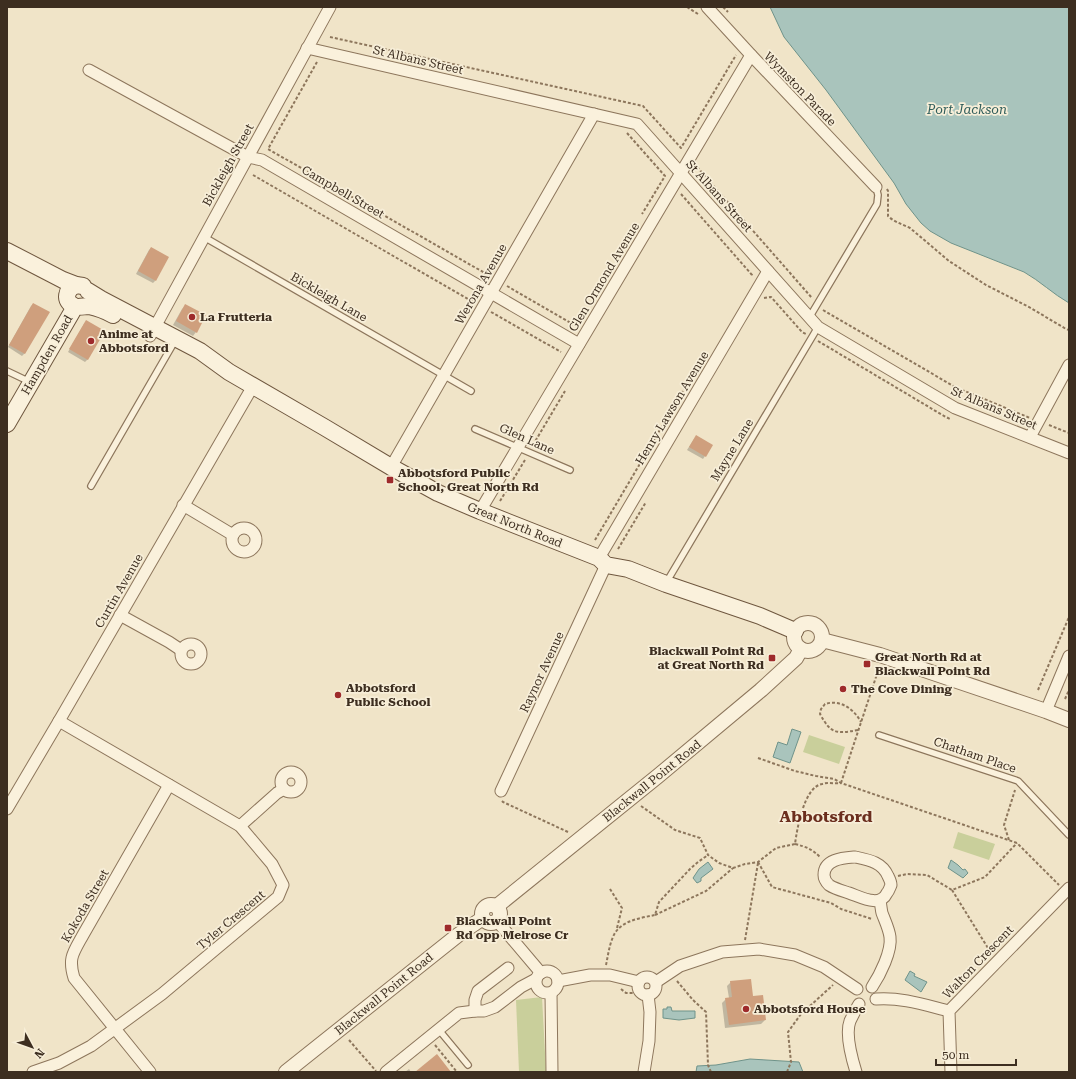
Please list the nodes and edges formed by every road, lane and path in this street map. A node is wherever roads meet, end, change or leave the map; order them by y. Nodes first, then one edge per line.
1 (330, 7) edge
2 (707, 7) edge
3 (330, 37) dead end
4 (307, 48) junction
5 (736, 54) dead end
6 (751, 55) junction
7 (316, 62) dead end
8 (89, 70) dead end
9 (594, 114) junction
10 (627, 133) dead end
11 (248, 157) junction
12 (697, 167) dead end
13 (681, 173) junction
14 (253, 175) dead end
15 (665, 176) dead end
16 (876, 187) joint
17 (681, 194) dead end
18 (887, 205) dead end
19 (204, 237) junction
20 (7, 251) edge
21 (7, 262) edge
22 (768, 271) junction
23 (498, 281) junction
24 (748, 282) dead end
25 (491, 293) junction
26 (77, 297) junction
27 (814, 301) dead end
28 (483, 307) junction
29 (821, 308) dead end
30 (810, 318) junction
31 (576, 326) dead end
32 (818, 327) junction
33 (1069, 330) edge
34 (152, 331) junction
35 (174, 342) junction
36 (580, 344) junction
37 (561, 352) dead end
38 (700, 363) dead end
39 (1069, 365) edge
40 (7, 371) edge
41 (443, 375) junction
42 (31, 382) junction
43 (253, 386) junction
44 (471, 391) dead end
45 (1031, 418) dead end
46 (7, 424) edge
47 (1046, 424) dead end
48 (475, 429) dead end
49 (1069, 433) edge
50 (1030, 437) junction
51 (518, 448) junction
52 (1069, 453) edge
53 (391, 467) junction
54 (570, 470) dead end
55 (91, 486) dead end
56 (183, 505) junction
57 (480, 511) junction
58 (233, 535) dead end
59 (595, 540) dead end
60 (602, 561) junction
61 (666, 584) junction
62 (120, 615) junction
63 (1069, 617) edge
64 (796, 630) junction
65 (822, 640) junction
66 (801, 649) junction
67 (181, 650) dead end
68 (1069, 656) edge
69 (877, 674) dead end
70 (1038, 690) dead end
71 (1069, 690) edge
72 (1065, 699) dead end
73 (1046, 711) junction
74 (1069, 720) edge
75 (59, 721) junction
76 (862, 722) junction
77 (859, 730) junction
78 (879, 735) dead end
79 (758, 758) dead end
80 (1018, 781) junction
81 (841, 784) junction
82 (169, 785) junction
83 (284, 789) dead end
84 (500, 791) joint
85 (641, 806) dead end
86 (7, 809) edge
87 (240, 826) junction
88 (568, 832) dead end
89 (1069, 834) edge
90 (1009, 840) junction
91 (1017, 843) junction
92 (795, 844) junction
93 (708, 855) junction
94 (758, 862) junction
95 (826, 866) junction
96 (733, 868) junction
97 (889, 878) junction
98 (610, 889) dead end
99 (1067, 889) edge
100 (952, 890) junction
101 (880, 901) junction
102 (497, 906) junction
103 (655, 915) junction
104 (483, 918) junction
105 (878, 918) dead end
106 (497, 921) junction
107 (616, 930) junction
108 (744, 950) junction
109 (997, 962) junction
110 (508, 968) dead end
111 (605, 970) dead end
112 (538, 976) junction
113 (675, 978) dead end
114 (558, 981) junction
115 (639, 982) junction
116 (656, 982) junction
117 (854, 986) junction
118 (872, 986) junction
119 (551, 993) junction
120 (648, 995) junction
121 (876, 999) junction
122 (859, 1004) junction
123 (475, 1011) junction
124 (949, 1011) junction
125 (115, 1029) junction
126 (439, 1030) junction
127 (429, 1038) junction
128 (350, 1040) dead end
129 (468, 1065) dead end
130 (33, 1072) edge
131 (150, 1072) edge
132 (286, 1072) edge
133 (377, 1072) edge
134 (386, 1072) edge
135 (457, 1072) edge
136 (552, 1072) edge
137 (644, 1072) edge
138 (711, 1072) edge
139 (787, 1072) edge
140 (856, 1072) edge
141 (951, 1072) edge

1 - 4 street, Bickleigh Street
2 - 6 street, Wymston Parade
3 - 5 path
4 - 9 street, St Albans Street
4 - 11 street, Bickleigh Street
6 - 13 street, Glen Ormond Avenue
6 - 16 street, Wymston Parade
7 - 23 path
8 - 11 street, Campbell Street
9 - 13 street, St Albans Street
9 - 23 street, Werona Avenue
10 - 15 path
11 - 19 street, Bickleigh Street
11 - 25 street, Campbell Street
12 - 27 path
13 - 22 street, St Albans Street
13 - 36 street, Glen Ormond Avenue
14 - 28 path
16 - 30 lane
17 - 24 path
18 - 33 path
19 - 34 street, Bickleigh Street
19 - 41 lane, Bickleigh Lane
20 - 26 main road, Great North Road
21 - 26 main road, Great North Road
22 - 30 street, St Albans Street
22 - 60 street, Henry Lawson Avenue
23 - 25 street, Werona Avenue
23 - 31 path
25 - 28 street, Werona Avenue
25 - 36 street, Campbell Street
26 - 34 main road, Great North Road
26 - 42 main road, Hampden Road
28 - 37 path
28 - 41 street, Werona Avenue
29 - 45 path
30 - 32 street, St Albans Street
32 - 50 street, St Albans Street
32 - 61 lane, Mayne Lane
34 - 35 main road, Great North Road
35 - 43 main road, Great North Road
35 - 55 lane
36 - 51 street, Glen Ormond Avenue
38 - 59 path
39 - 50 street
40 - 42 lane
41 - 44 lane, Bickleigh Lane
41 - 53 street, Werona Avenue
42 - 46 main road, Hampden Road
43 - 53 main road, Great North Road
43 - 56 street, Curtin Avenue
47 - 49 path
48 - 51 lane, Glen Lane
50 - 52 street, St Albans Street
51 - 54 lane, Glen Lane
51 - 57 street, Glen Ormond Avenue
53 - 57 main road, Great North Road
56 - 58 street
56 - 62 street, Curtin Avenue
57 - 60 main road, Great North Road
60 - 61 main road, Great North Road
60 - 84 street, Raynor Avenue
61 - 64 main road, Great North Road
62 - 67 street
62 - 75 street, Curtin Avenue
63 - 70 path
64 - 65 street
64 - 66 street
65 - 66 street
65 - 73 street
66 - 102 street, Blackwall Point Road
68 - 73 street
69 - 76 path
71 - 72 path
73 - 74 street
75 - 82 street, Tyler Crescent
75 - 86 street, Curtin Avenue
76 - 77 path
76 - 77 path
77 - 81 path
78 - 80 lane, Chatham Place
79 - 81 path
80 - 89 lane, Chatham Place
80 - 90 path
81 - 90 path
81 - 92 path
82 - 87 street, Tyler Crescent
82 - 125 street, Kokoda Street
83 - 87 street
84 - 88 path
85 - 93 path
87 - 125 street, Tyler Crescent
90 - 91 path
91 - 99 path
91 - 100 path
92 - 94 path
92 - 95 path
93 - 96 path
93 - 103 path
94 - 96 path
94 - 105 path
94 - 108 path
95 - 97 street
95 - 101 street
96 - 103 path
97 - 100 path
97 - 101 street
98 - 107 path
99 - 109 street, Walton Crescent
100 - 109 path
101 - 118 street
102 - 104 street
102 - 106 street
103 - 107 path
104 - 106 street
104 - 132 street, Blackwall Point Road
106 - 112 street
107 - 111 path
108 - 116 street
108 - 117 street
109 - 124 street, Walton Crescent
110 - 123 street
112 - 114 street
112 - 119 street
112 - 123 street
113 - 138 path
114 - 115 street
114 - 119 street
115 - 116 street
115 - 120 street
116 - 120 street
117 - 118 street
117 - 122 street
117 - 139 path
118 - 121 street
119 - 136 street
120 - 137 street
121 - 122 street
121 - 124 street
122 - 140 street
123 - 126 street
124 - 141 street, Walton Crescent
125 - 130 street, Tyler Crescent
125 - 131 street, Kokoda Street
126 - 127 street
126 - 129 lane
127 - 134 street
127 - 135 path
128 - 133 path

